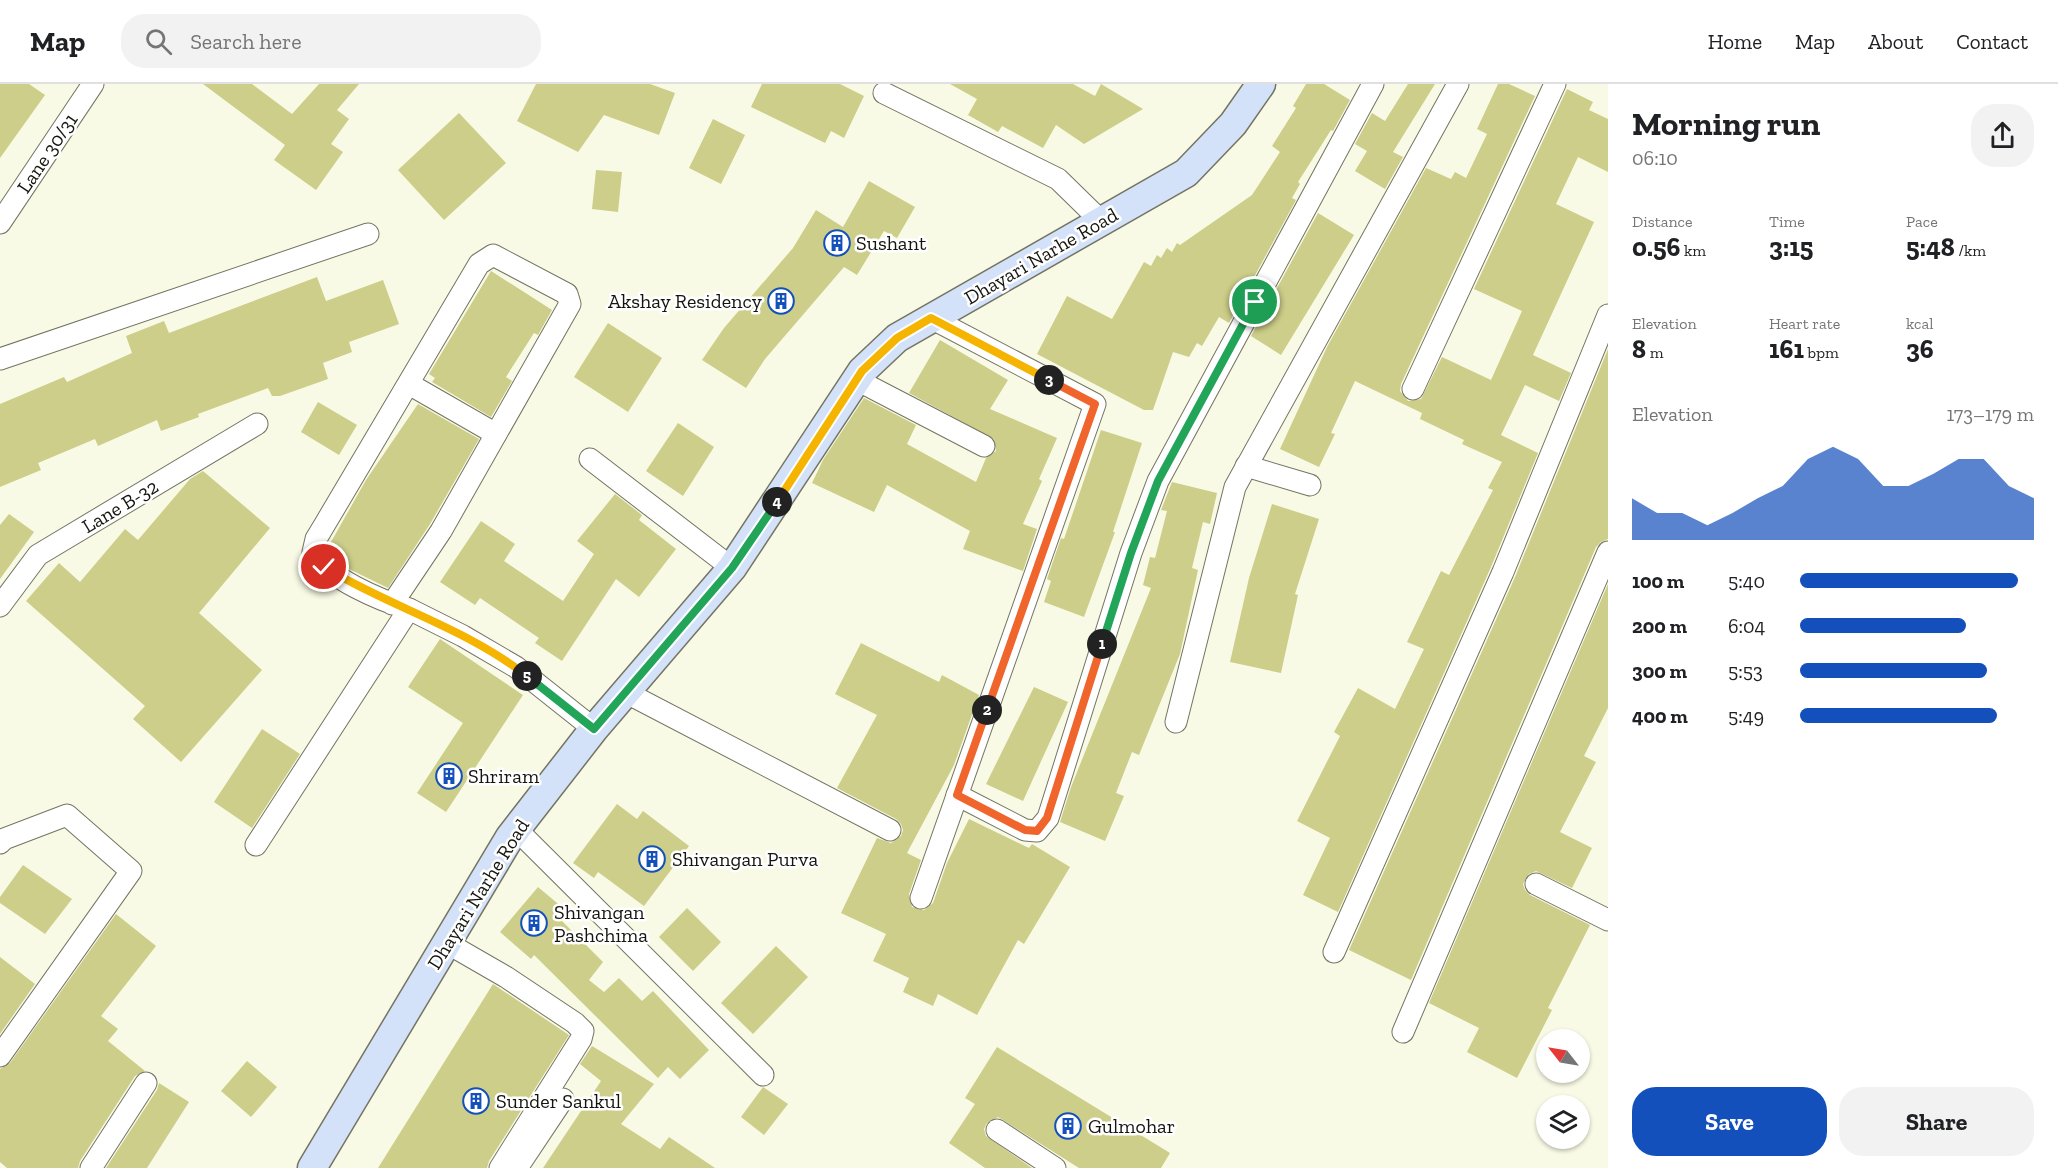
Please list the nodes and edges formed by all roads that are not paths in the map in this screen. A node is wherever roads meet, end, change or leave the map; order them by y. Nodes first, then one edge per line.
1 (93, 84) edge
2 (1261, 84) edge
3 (1373, 84) edge
4 (1458, 84) edge
5 (1555, 84) edge
6 (884, 93) dead end
7 (1101, 221) junction
8 (0, 223) edge
9 (368, 234) dead end
10 (1608, 315) edge
11 (931, 318) junction
12 (0, 360) edge
13 (857, 380) junction
14 (409, 384) junction
15 (1413, 389) dead end
16 (257, 424) dead end
17 (496, 434) junction
18 (984, 446) dead end
19 (590, 459) dead end
20 (1246, 466) junction
21 (1310, 485) dead end
22 (1608, 552) edge
23 (732, 568) junction
24 (0, 606) edge
25 (401, 607) junction
26 (625, 692) junction
27 (1176, 722) dead end
28 (594, 729) junction
29 (957, 795) junction
30 (517, 830) junction
31 (890, 830) dead end
32 (0, 843) edge
33 (256, 845) dead end
34 (1536, 884) dead end
35 (921, 898) dead end
36 (1608, 920) edge
37 (447, 943) junction
38 (1334, 952) dead end
39 (1403, 1032) dead end
40 (0, 1056) edge
41 (763, 1075) dead end
42 (146, 1083) dead end
43 (563, 1099) dead end
44 (997, 1130) dead end
45 (91, 1168) edge
46 (312, 1168) edge
47 (500, 1168) edge
48 (517, 1168) edge
49 (1055, 1168) edge

1 - 8 street, Lane 30/31
2 - 7 street, Dhayari Narhe Road
3 - 29 street
4 - 20 street
5 - 15 street
6 - 7 street
7 - 11 street, Dhayari Narhe Road
9 - 12 street
10 - 38 street
11 - 13 street, Dhayari Narhe Road
11 - 29 street
13 - 18 street
13 - 23 street, Dhayari Narhe Road
14 - 17 street
14 - 17 street
14 - 25 street
16 - 24 street, Lane B-32
17 - 25 street
19 - 23 street
20 - 21 street
20 - 27 street
22 - 39 street
23 - 26 street, Dhayari Narhe Road
25 - 28 street
25 - 33 street
26 - 28 street, Dhayari Narhe Road
26 - 31 street
28 - 30 street, Dhayari Narhe Road
29 - 35 street
30 - 37 street, Dhayari Narhe Road
30 - 41 street
32 - 40 street
34 - 36 street
37 - 46 street, Dhayari Narhe Road
37 - 47 street
42 - 45 street
43 - 48 street
44 - 49 street

